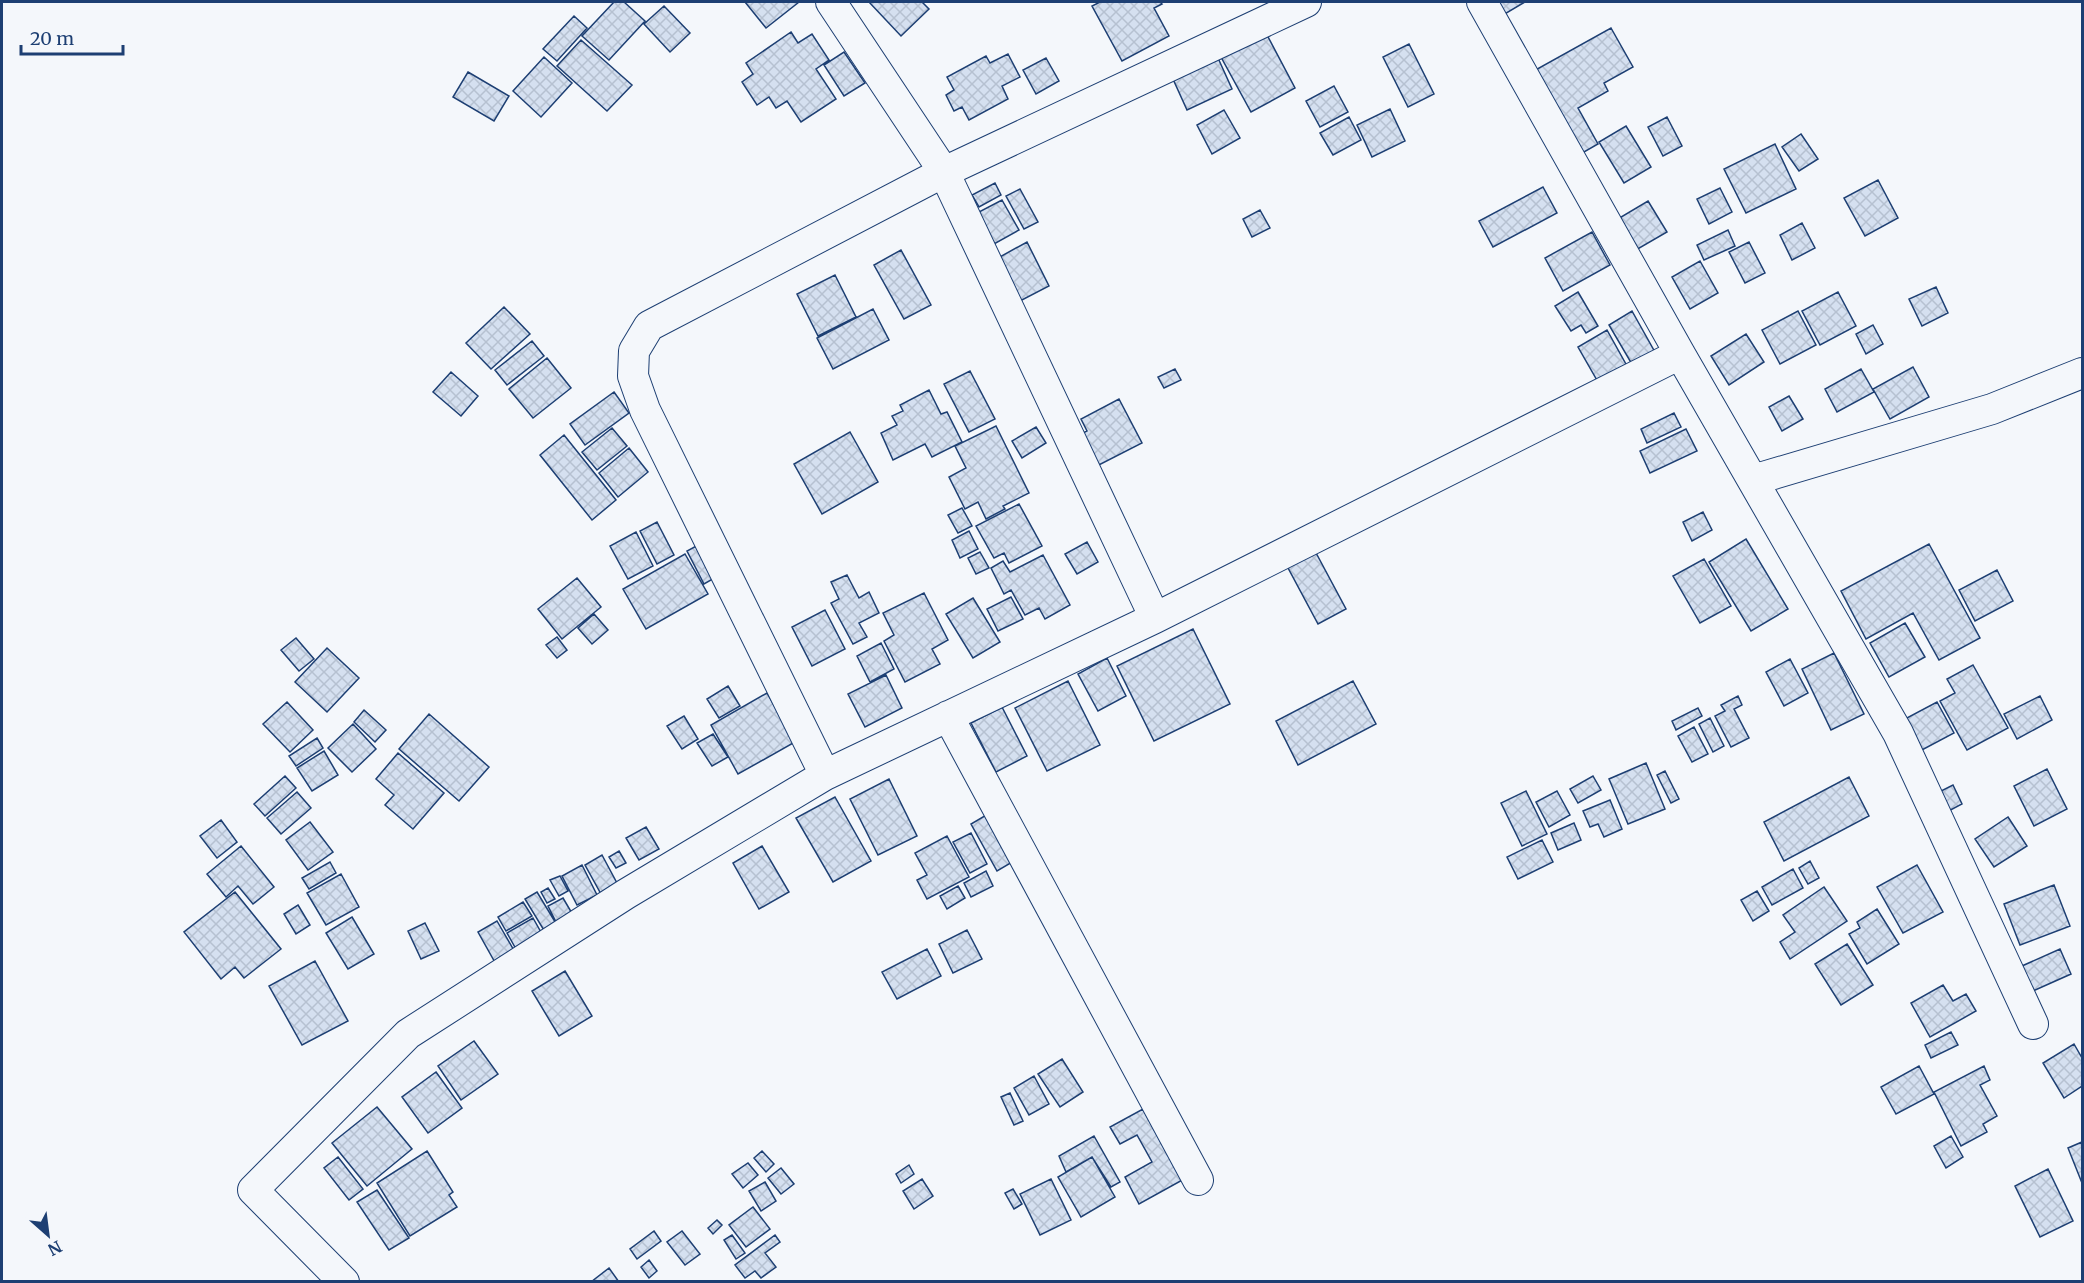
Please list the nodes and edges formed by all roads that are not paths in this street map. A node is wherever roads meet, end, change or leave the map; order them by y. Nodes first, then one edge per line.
1 (831, 2) edge
2 (1306, 2) edge
3 (1482, 2) edge
4 (944, 172) junction
5 (1680, 354) junction
6 (2082, 373) edge
7 (1753, 480) junction
8 (1155, 618) junction
9 (948, 716) junction
10 (825, 775) junction
11 (2033, 1024) dead end
12 (1198, 1180) dead end
13 (344, 1281) edge

1 - 4 street
2 - 4 street
3 - 5 street
4 - 8 street
4 - 10 street
5 - 7 street
5 - 8 street
6 - 7 street
7 - 11 street
8 - 9 street
9 - 10 street
9 - 12 street
10 - 13 street

